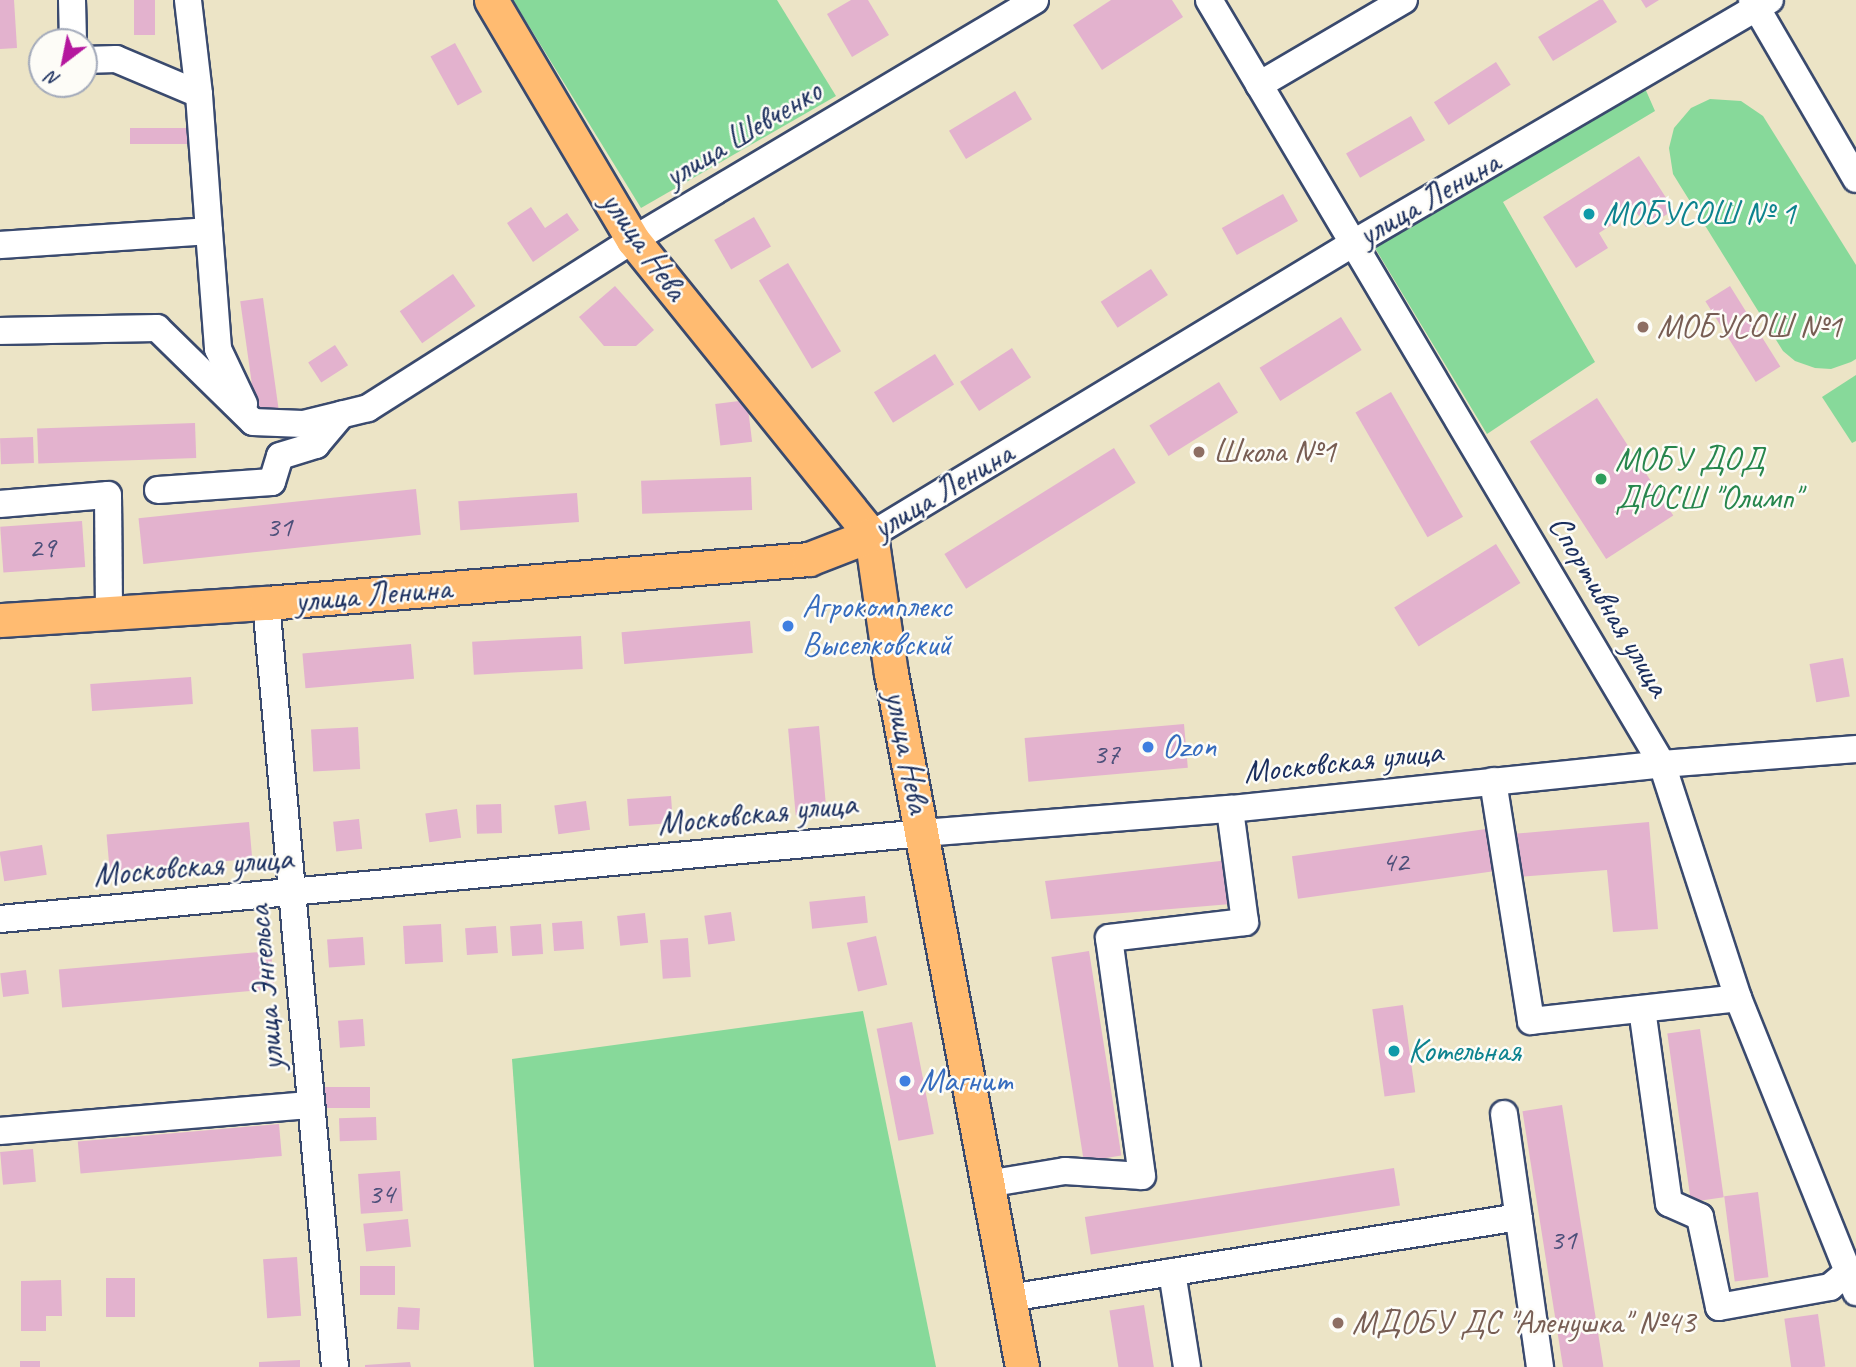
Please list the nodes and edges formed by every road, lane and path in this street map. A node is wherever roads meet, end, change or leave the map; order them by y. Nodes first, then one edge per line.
1 (72, 0) edge
2 (188, 0) edge
3 (491, 0) edge
4 (1035, 0) edge
5 (1209, 0) edge
6 (1404, 0) edge
7 (1759, 3) edge
8 (73, 28) edge
9 (98, 60) edge
10 (1259, 86) junction
11 (200, 94) junction
12 (1856, 179) edge
13 (209, 230) junction
14 (633, 240) junction
15 (1352, 244) junction
16 (0, 245) edge
17 (0, 331) edge
18 (342, 414) junction
19 (253, 422) junction
20 (158, 490) dead end
21 (0, 504) edge
22 (871, 535) junction
23 (266, 603) junction
24 (109, 613) junction
25 (0, 620) edge
26 (1856, 749) edge
27 (1662, 764) junction
28 (1493, 781) junction
29 (1230, 809) junction
30 (923, 833) junction
31 (293, 894) junction
32 (0, 919) edge
33 (1738, 998) junction
34 (1642, 1009) junction
35 (311, 1105) junction
36 (1504, 1114) dead end
37 (0, 1131) edge
38 (987, 1184) junction
39 (1518, 1217) junction
40 (1172, 1272) junction
41 (1852, 1282) edge
42 (1009, 1298) junction
43 (335, 1367) edge
44 (1022, 1367) edge
45 (1187, 1367) edge
46 (1540, 1367) edge

1 - 8 street
2 - 11 street
3 - 14 main road, улица Нева
4 - 14 street, улица Шевченко
5 - 10 street, Спортивная улица
6 - 10 street
7 - 12 street
7 - 15 street, улица Ленина
9 - 11 street
10 - 15 street, Спортивная улица
11 - 13 street
13 - 16 street
13 - 19 street
14 - 18 street, улица Шевченко
14 - 22 main road, улица Нева
15 - 22 street, улица Ленина
15 - 27 street, Спортивная улица
17 - 19 street
18 - 19 street, улица Шевченко
18 - 20 street
21 - 24 street
22 - 23 main road, улица Ленина
22 - 30 main road, улица Нева
23 - 24 main road, улица Ленина
23 - 31 street, улица Энгельса
24 - 25 main road, улица Ленина
26 - 27 street, Московская улица
27 - 28 street, Московская улица
27 - 33 street, Спортивная улица
28 - 29 street, Московская улица
28 - 34 street
29 - 30 street, Московская улица
29 - 38 street
30 - 31 street, Московская улица
30 - 38 main road, улица Нева
31 - 32 street, Московская улица
31 - 35 street, улица Энгельса
33 - 34 street
33 - 41 street, Спортивная улица
34 - 41 street
35 - 37 street
35 - 43 street, улица Энгельса
36 - 39 street
38 - 42 main road, улица Нева
39 - 40 street
39 - 46 street
40 - 42 street
40 - 45 street
42 - 44 main road, улица Нева

